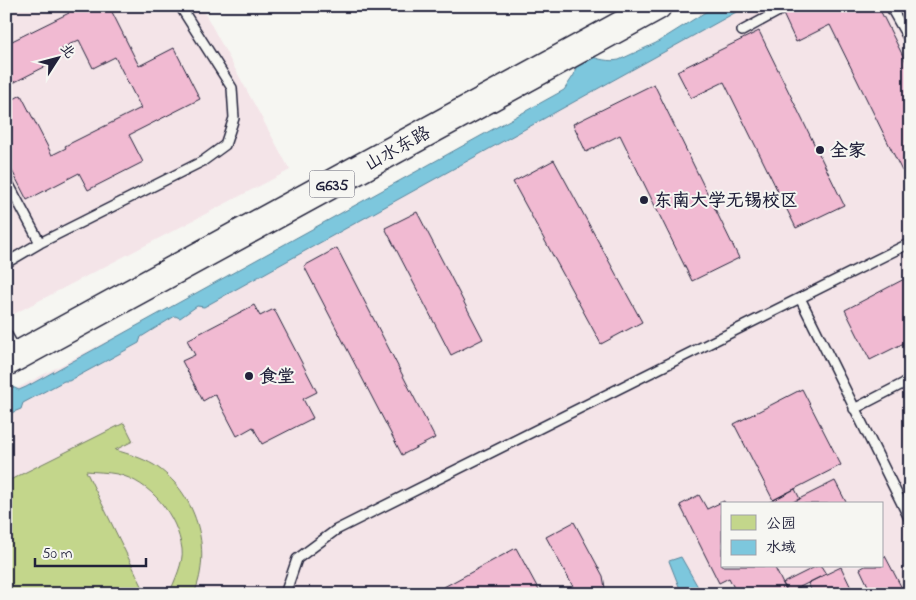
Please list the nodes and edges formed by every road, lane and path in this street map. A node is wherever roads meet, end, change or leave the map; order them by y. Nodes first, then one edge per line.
1 (180, 6) edge
2 (621, 6) edge
3 (657, 6) edge
4 (788, 6) edge
5 (890, 6) edge
6 (742, 31) dead end
7 (910, 41) edge
8 (6, 179) edge
9 (910, 243) edge
10 (40, 244) junction
11 (6, 263) edge
12 (800, 298) junction
13 (10, 348) edge
14 (910, 380) edge
15 (854, 409) junction
16 (910, 520) edge
17 (285, 594) edge

1 - 10 lane
2 - 13 highway, 山水东路 / G635
3 - 13 highway, 山水东路 / G635
4 - 6 lane
5 - 7 lane
8 - 10 lane
9 - 12 lane
10 - 11 lane
12 - 15 lane
12 - 17 lane
14 - 15 lane
15 - 16 lane

